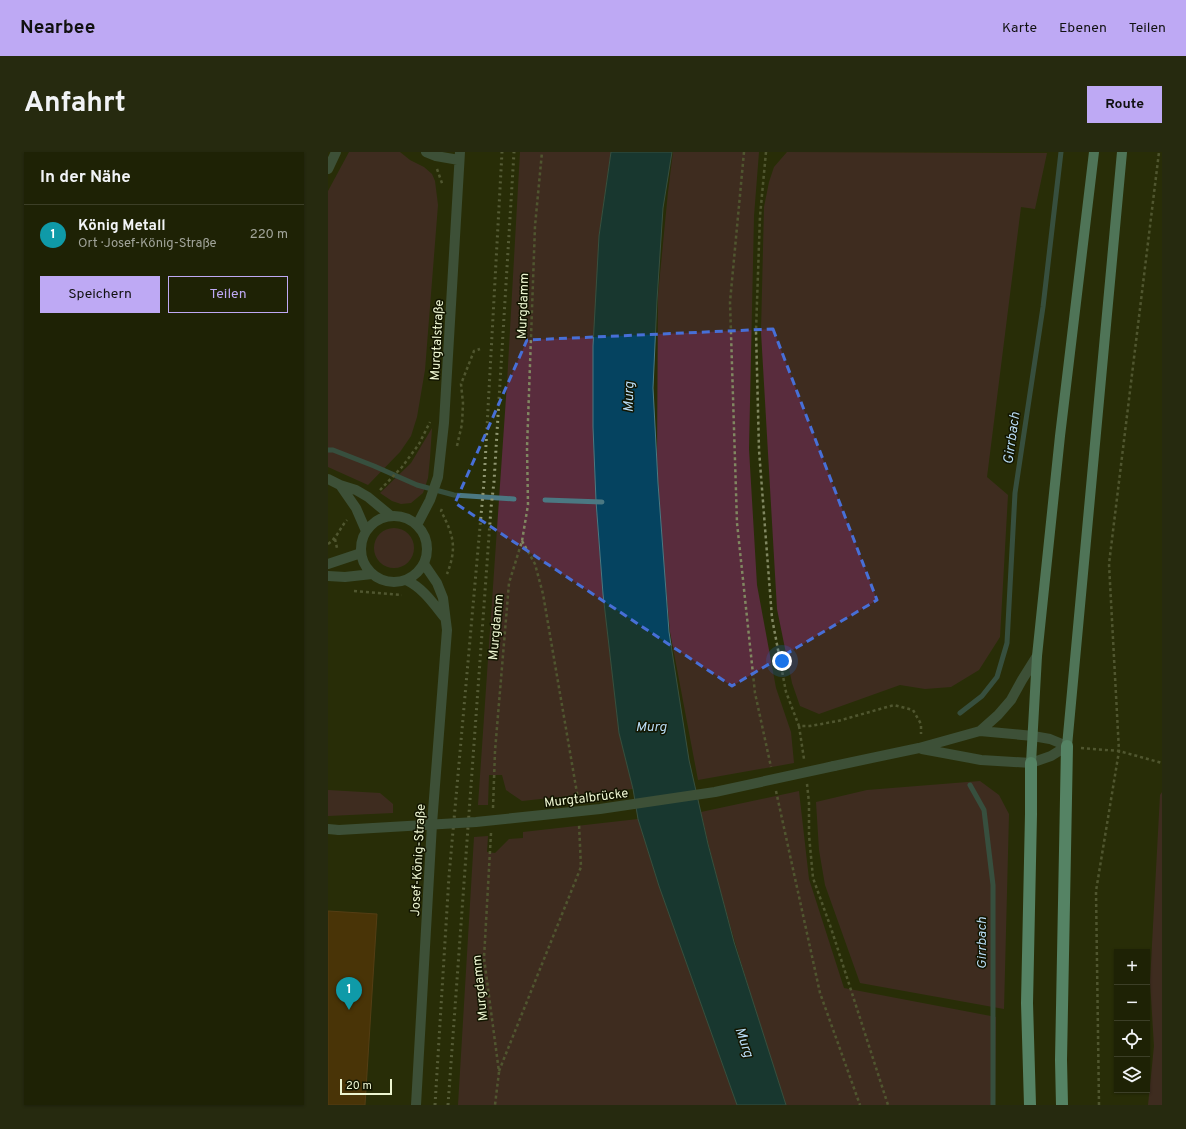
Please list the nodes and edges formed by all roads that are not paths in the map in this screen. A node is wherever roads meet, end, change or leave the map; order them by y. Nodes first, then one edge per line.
1 (336, 152) edge
2 (426, 152) edge
3 (1094, 152) edge
4 (1122, 152) edge
5 (459, 156) edge
6 (328, 168) edge
7 (328, 479) edge
8 (340, 485) junction
9 (391, 516) junction
10 (417, 525) junction
11 (366, 531) junction
12 (361, 553) junction
13 (328, 564) edge
14 (424, 564) junction
15 (372, 574) junction
16 (328, 576) edge
17 (406, 580) junction
18 (445, 618) junction
19 (1037, 656) junction
20 (980, 731) junction
21 (1033, 736) junction
22 (1067, 746) junction
23 (919, 748) junction
24 (1031, 763) junction
25 (328, 829) edge
26 (416, 1105) edge
27 (1030, 1105) edge
28 (1062, 1105) edge

1 - 6 street
2 - 5 street
3 - 19 main road
4 - 22 main road
5 - 10 street, Murgtalstraße
7 - 8 street
8 - 9 street
8 - 11 street
9 - 10 street
9 - 11 street
10 - 14 street
11 - 12 street
12 - 13 street
12 - 15 street
14 - 17 street
14 - 18 street, Josef-König-Straße
15 - 16 street
15 - 17 street
17 - 18 street
18 - 26 street, Josef-König-Straße
19 - 20 street
19 - 21 main road
20 - 21 street
20 - 23 street, Murgtalbrücke
21 - 22 street
21 - 24 main road
22 - 24 street
22 - 28 highway
23 - 24 street
23 - 25 street, Murgtalbrücke, bridge
24 - 27 highway

